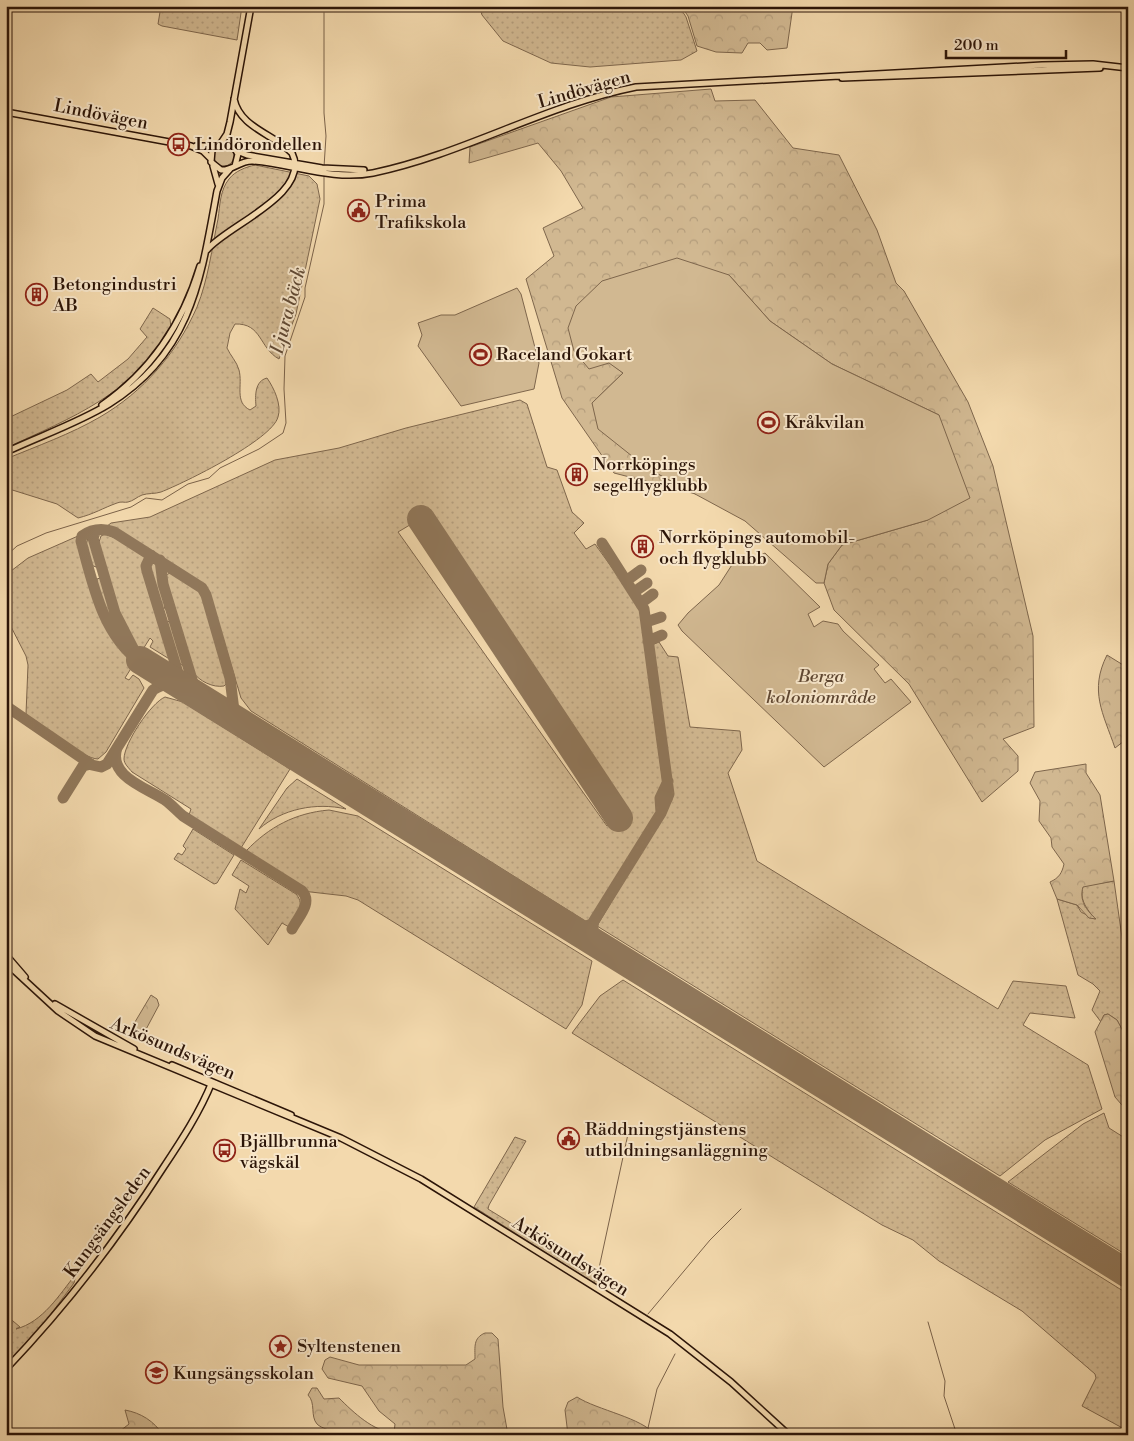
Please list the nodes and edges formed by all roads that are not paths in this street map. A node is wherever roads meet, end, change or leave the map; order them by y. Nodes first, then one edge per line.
1 (251, 6) edge
2 (1128, 68) edge
3 (234, 100) junction
4 (6, 112) edge
5 (230, 122) junction
6 (221, 143) junction
7 (191, 146) junction
8 (215, 146) junction
9 (235, 148) junction
10 (210, 159) junction
11 (213, 165) junction
12 (294, 166) junction
13 (233, 167) junction
14 (217, 191) junction
15 (208, 242) junction
16 (206, 251) junction
17 (87, 415) junction
18 (6, 452) edge
19 (6, 955) edge
20 (6, 963) edge
21 (212, 1083) junction
22 (6, 1369) edge
23 (789, 1435) edge

1 - 3 main road
2 - 12 main road, Lindövägen
3 - 5 main road
3 - 12 main road
4 - 7 main road, Lindövägen
5 - 6 main road
5 - 9 main road
6 - 8 main road
6 - 9 main road
7 - 8 main road, Lindövägen
7 - 10 main road, Lindövägen
8 - 10 main road
9 - 12 main road, Lindövägen
9 - 13 main road
10 - 11 main road
11 - 13 main road
11 - 14 main road
12 - 13 main road, Lindövägen
12 - 16 main road
13 - 14 main road
14 - 15 main road
15 - 16 main road
15 - 17 main road
16 - 17 main road
17 - 18 main road
19 - 21 main road, Arkösundsvägen
20 - 21 main road, Arkösundsvägen
21 - 22 main road, Kungsängsleden
21 - 23 main road, Arkösundsvägen

